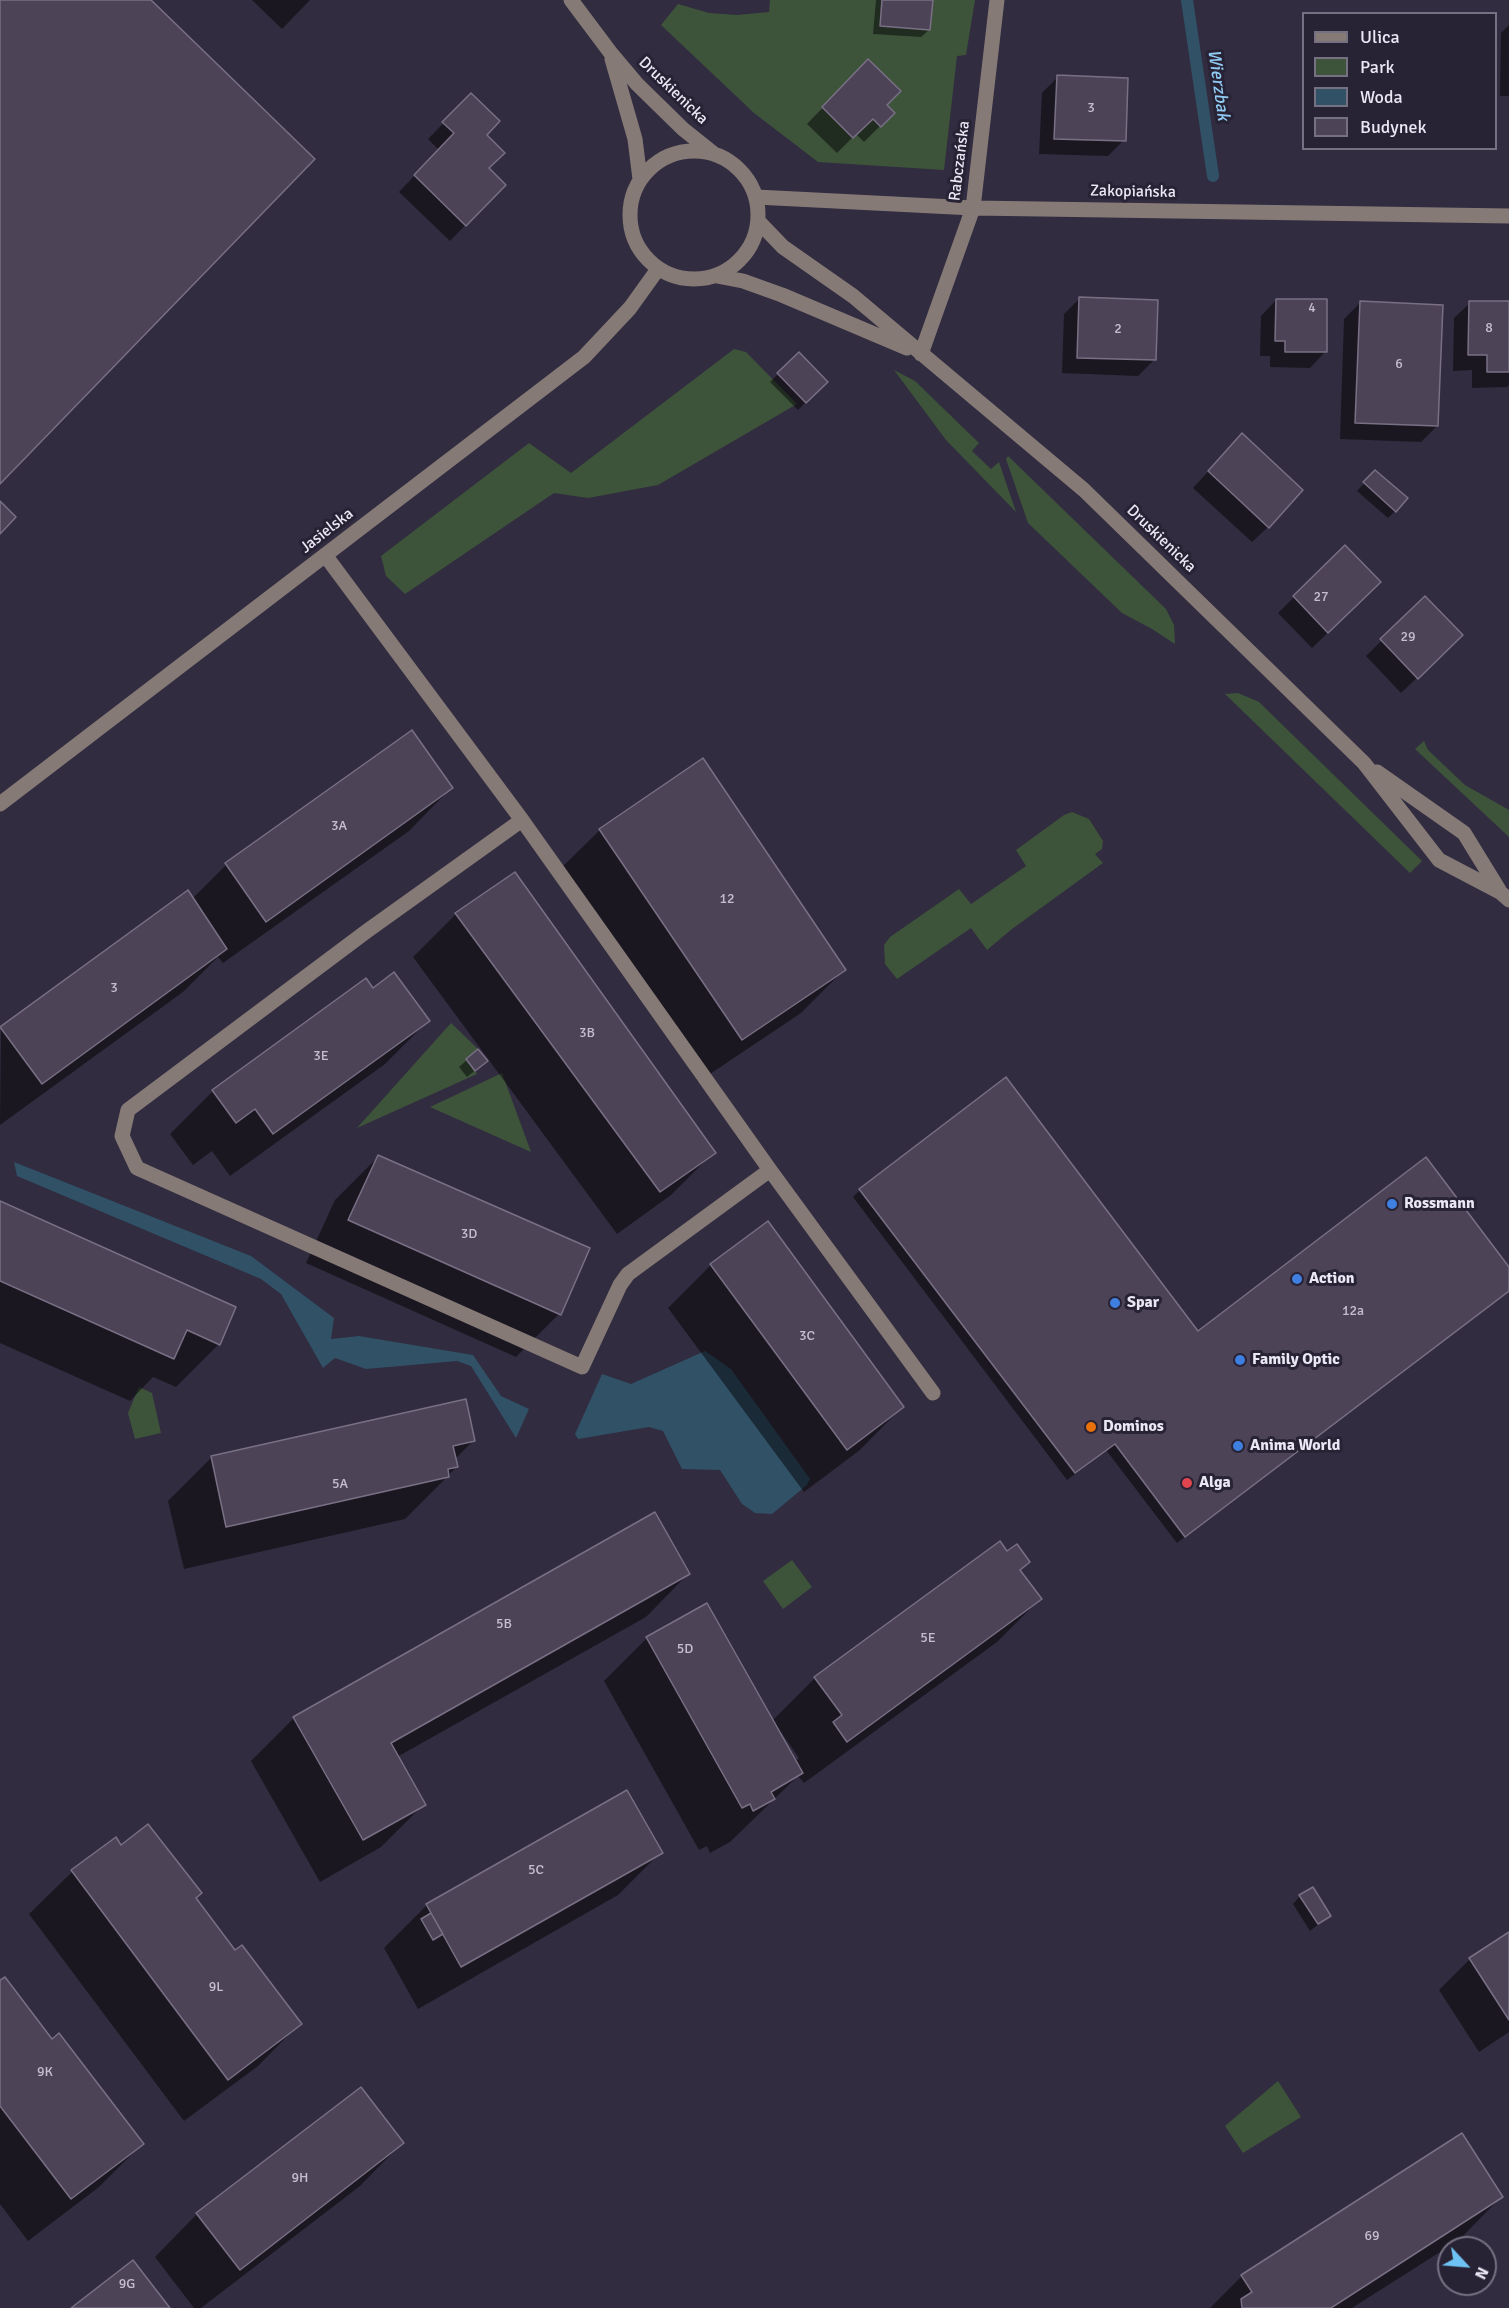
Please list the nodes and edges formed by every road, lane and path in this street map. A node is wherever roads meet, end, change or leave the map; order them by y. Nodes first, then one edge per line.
1 (571, 0) edge
2 (997, 0) edge
3 (609, 52) junction
4 (713, 153) junction
5 (640, 179) junction
6 (756, 197) junction
7 (973, 208) junction
8 (1509, 216) edge
9 (758, 221) junction
10 (658, 269) junction
11 (717, 276) junction
12 (921, 354) junction
13 (325, 555) junction
14 (1364, 763) junction
15 (0, 804) edge
16 (522, 820) junction
17 (1505, 896) edge
18 (770, 1170) junction
19 (933, 1393) dead end

1 - 3 street, Druskienicka
2 - 7 street, Rabczańska
3 - 4 street, Druskienicka
3 - 5 street, Druskienicka
4 - 5 street
4 - 6 street
5 - 10 street
6 - 7 street, Zakopiańska
6 - 9 street
7 - 8 street, Zakopiańska
7 - 12 street, Rabczańska
9 - 11 street
9 - 12 street, Druskienicka
10 - 11 street
10 - 13 street, Jasielska
11 - 12 street, Druskienicka
12 - 14 street, Druskienicka
13 - 15 street, Jasielska
13 - 16 street
14 - 17 street, Druskienicka
14 - 17 street, Druskienicka
16 - 18 street
16 - 18 street
18 - 19 street

